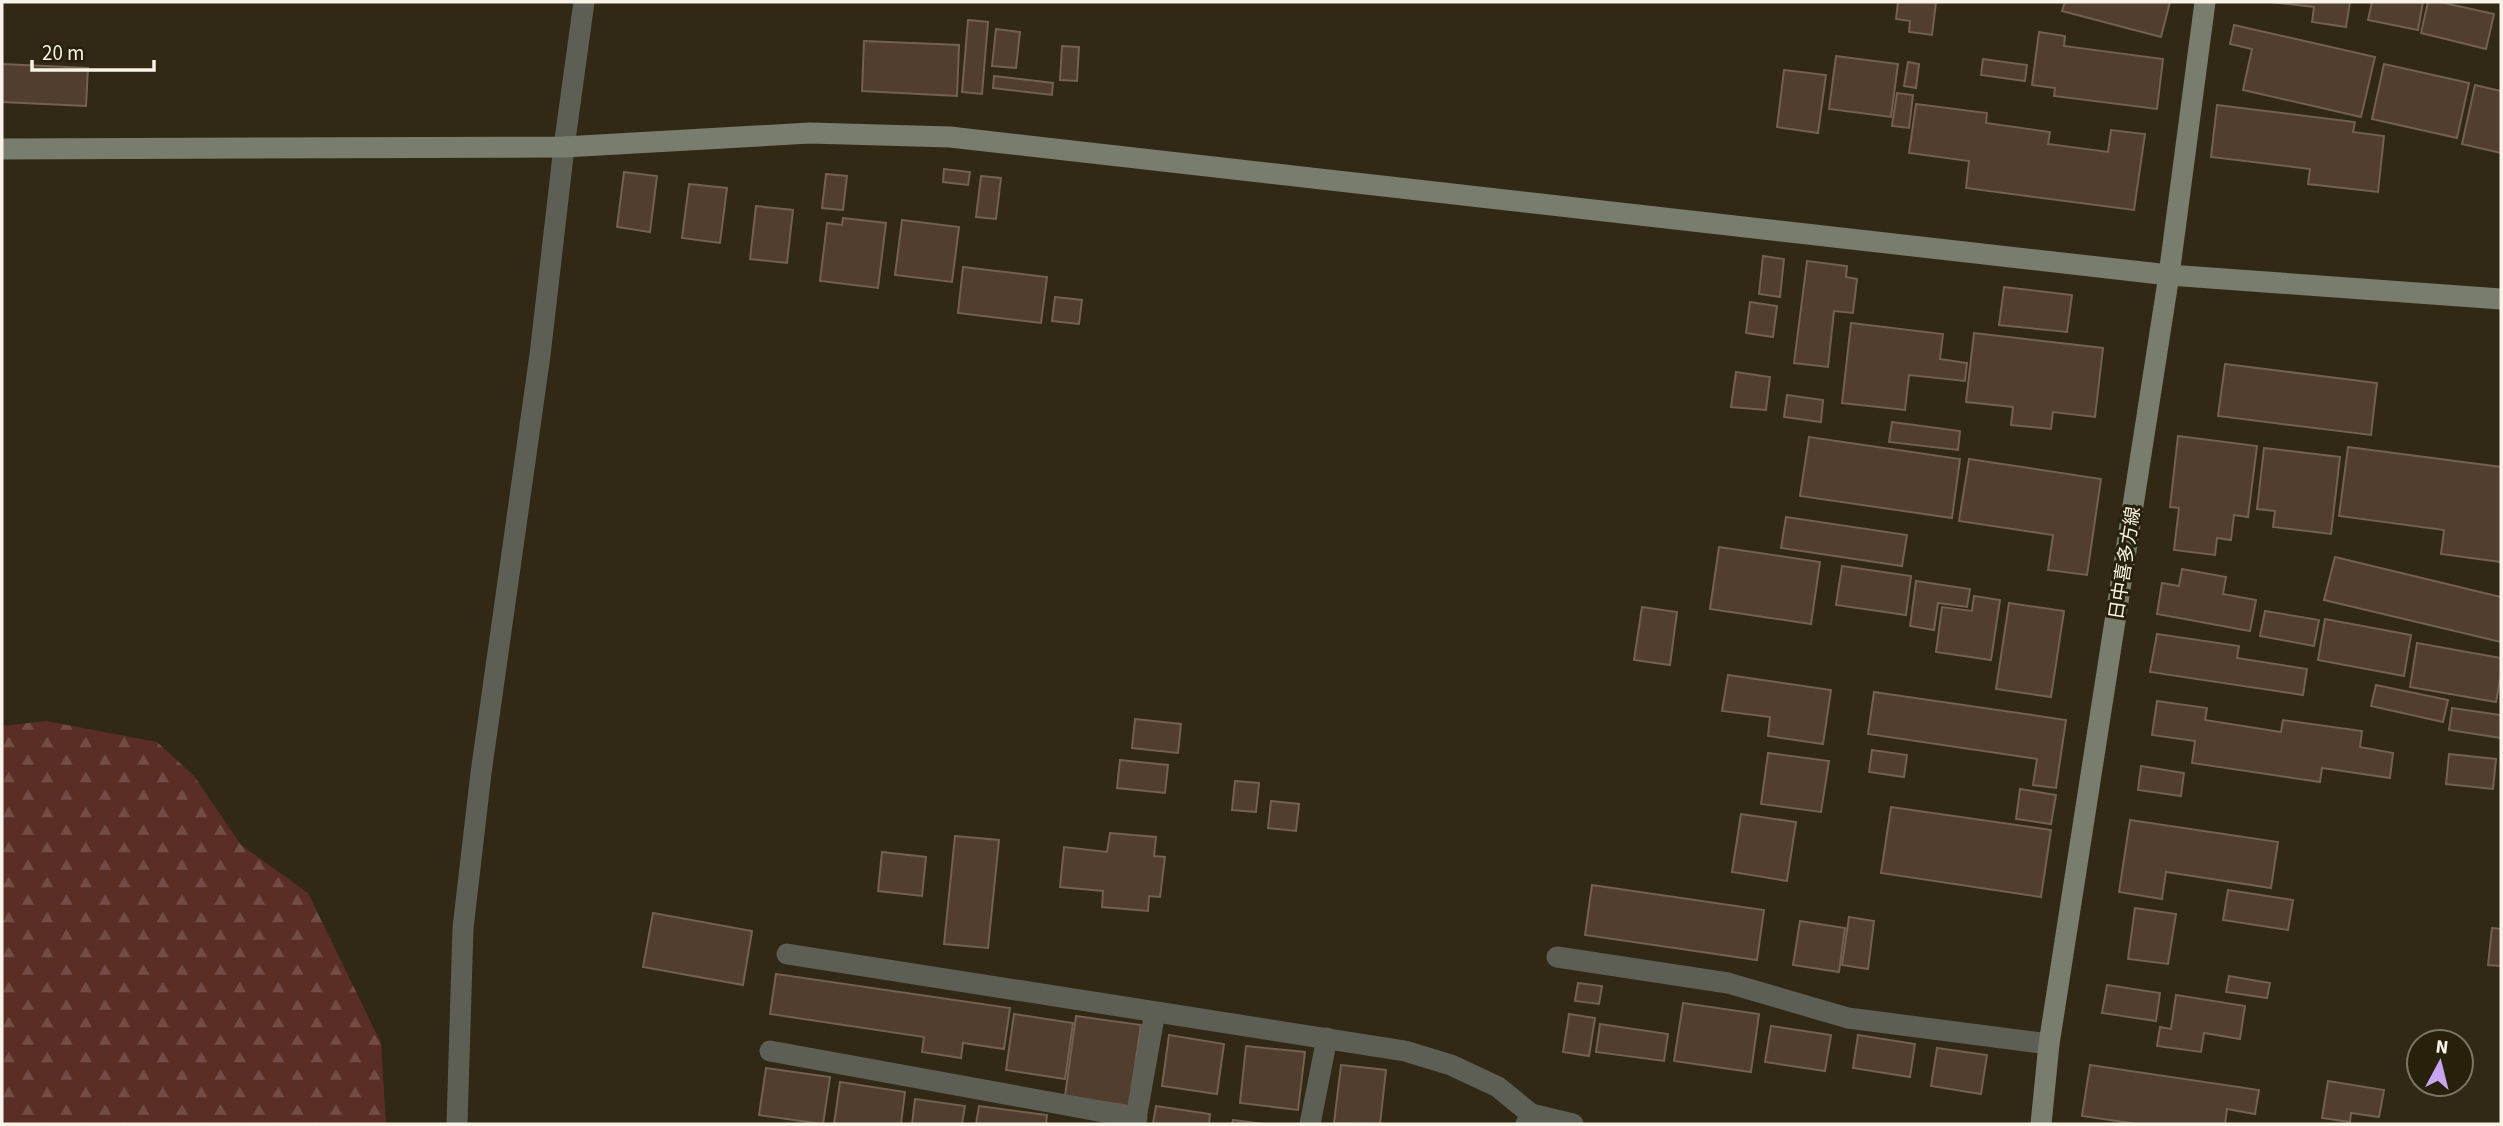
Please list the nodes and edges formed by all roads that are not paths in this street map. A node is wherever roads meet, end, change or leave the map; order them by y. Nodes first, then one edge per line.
1 (584, 2) edge
2 (2205, 2) edge
3 (564, 147) junction
4 (2, 149) edge
5 (2169, 275) junction
6 (2501, 299) edge
7 (787, 954) dead end
8 (1557, 957) dead end
9 (1155, 1012) junction
10 (1327, 1038) junction
11 (2049, 1044) junction
12 (770, 1051) dead end
13 (1529, 1119) edge
14 (1136, 1121) edge
15 (457, 1124) edge
16 (1310, 1124) edge
17 (1573, 1124) edge
18 (2041, 1124) edge

1 - 3 street
2 - 5 street, 日中喜多方線
3 - 4 street
3 - 5 street
3 - 15 street
5 - 6 street
5 - 11 street, 日中喜多方線
7 - 9 street
8 - 11 street
9 - 10 street
9 - 14 street
10 - 13 street
10 - 16 street
11 - 18 street, 日中喜多方線
12 - 14 street
13 - 17 street

